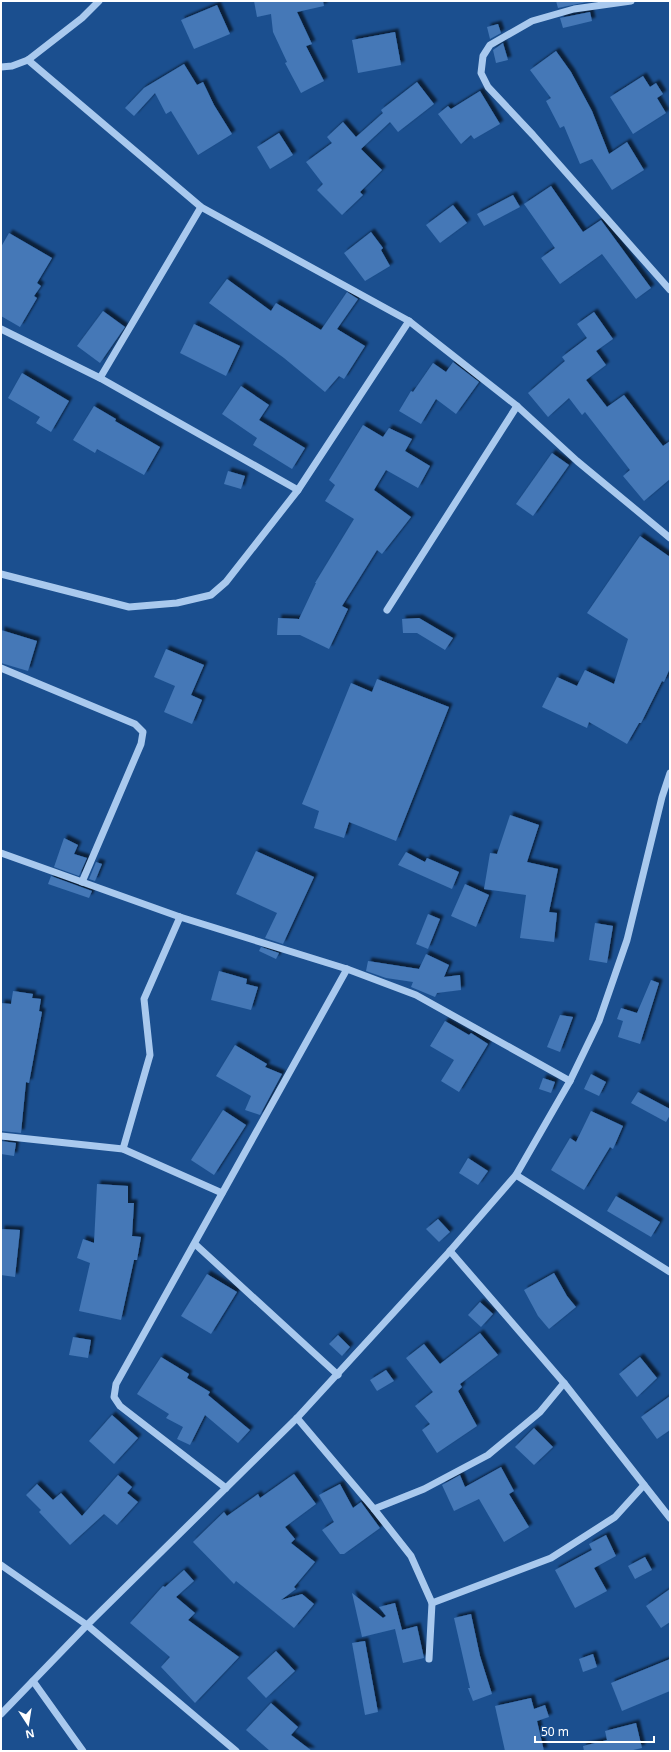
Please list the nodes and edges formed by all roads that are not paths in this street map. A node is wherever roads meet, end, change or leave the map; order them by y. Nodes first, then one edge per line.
1 (99, 1) edge
2 (631, 1) edge
3 (28, 60) junction
4 (1, 66) edge
5 (201, 207) junction
6 (670, 290) edge
7 (409, 321) junction
8 (1, 329) edge
9 (100, 378) junction
10 (517, 406) junction
11 (298, 490) junction
12 (670, 538) edge
13 (1, 574) edge
14 (387, 610) dead end
15 (1, 668) edge
16 (670, 773) edge
17 (1, 853) edge
18 (82, 882) junction
19 (180, 917) junction
20 (347, 969) junction
21 (570, 1081) junction
22 (1, 1136) edge
23 (123, 1149) junction
24 (516, 1175) junction
25 (222, 1194) junction
26 (195, 1244) junction
27 (450, 1251) junction
28 (670, 1272) edge
29 (338, 1375) junction
30 (564, 1383) junction
31 (297, 1418) junction
32 (644, 1485) junction
33 (226, 1488) junction
34 (374, 1509) junction
35 (670, 1518) edge
36 (1, 1565) edge
37 (432, 1603) junction
38 (87, 1626) junction
39 (429, 1659) dead end
40 (33, 1681) junction
41 (1, 1714) edge
42 (83, 1751) edge
43 (236, 1751) edge

1 - 3 street
2 - 6 street
3 - 4 street
3 - 5 street
5 - 7 street
5 - 9 street
7 - 10 street
7 - 11 street
8 - 9 street
9 - 11 street
10 - 12 street
10 - 14 street
11 - 13 street
15 - 18 street
16 - 21 street
17 - 18 street
18 - 19 street
19 - 20 street
19 - 23 street
20 - 21 street
20 - 25 street
21 - 24 street
22 - 23 street
23 - 25 street
24 - 27 street
24 - 28 street
25 - 26 street
26 - 29 street
26 - 33 street
27 - 29 street
27 - 30 street
29 - 31 street
30 - 32 street
30 - 34 street
31 - 33 street
31 - 34 street
32 - 35 street
32 - 37 street
33 - 38 street
34 - 37 street
36 - 38 street
37 - 39 street
38 - 40 street
38 - 43 street
40 - 41 street
40 - 42 street

